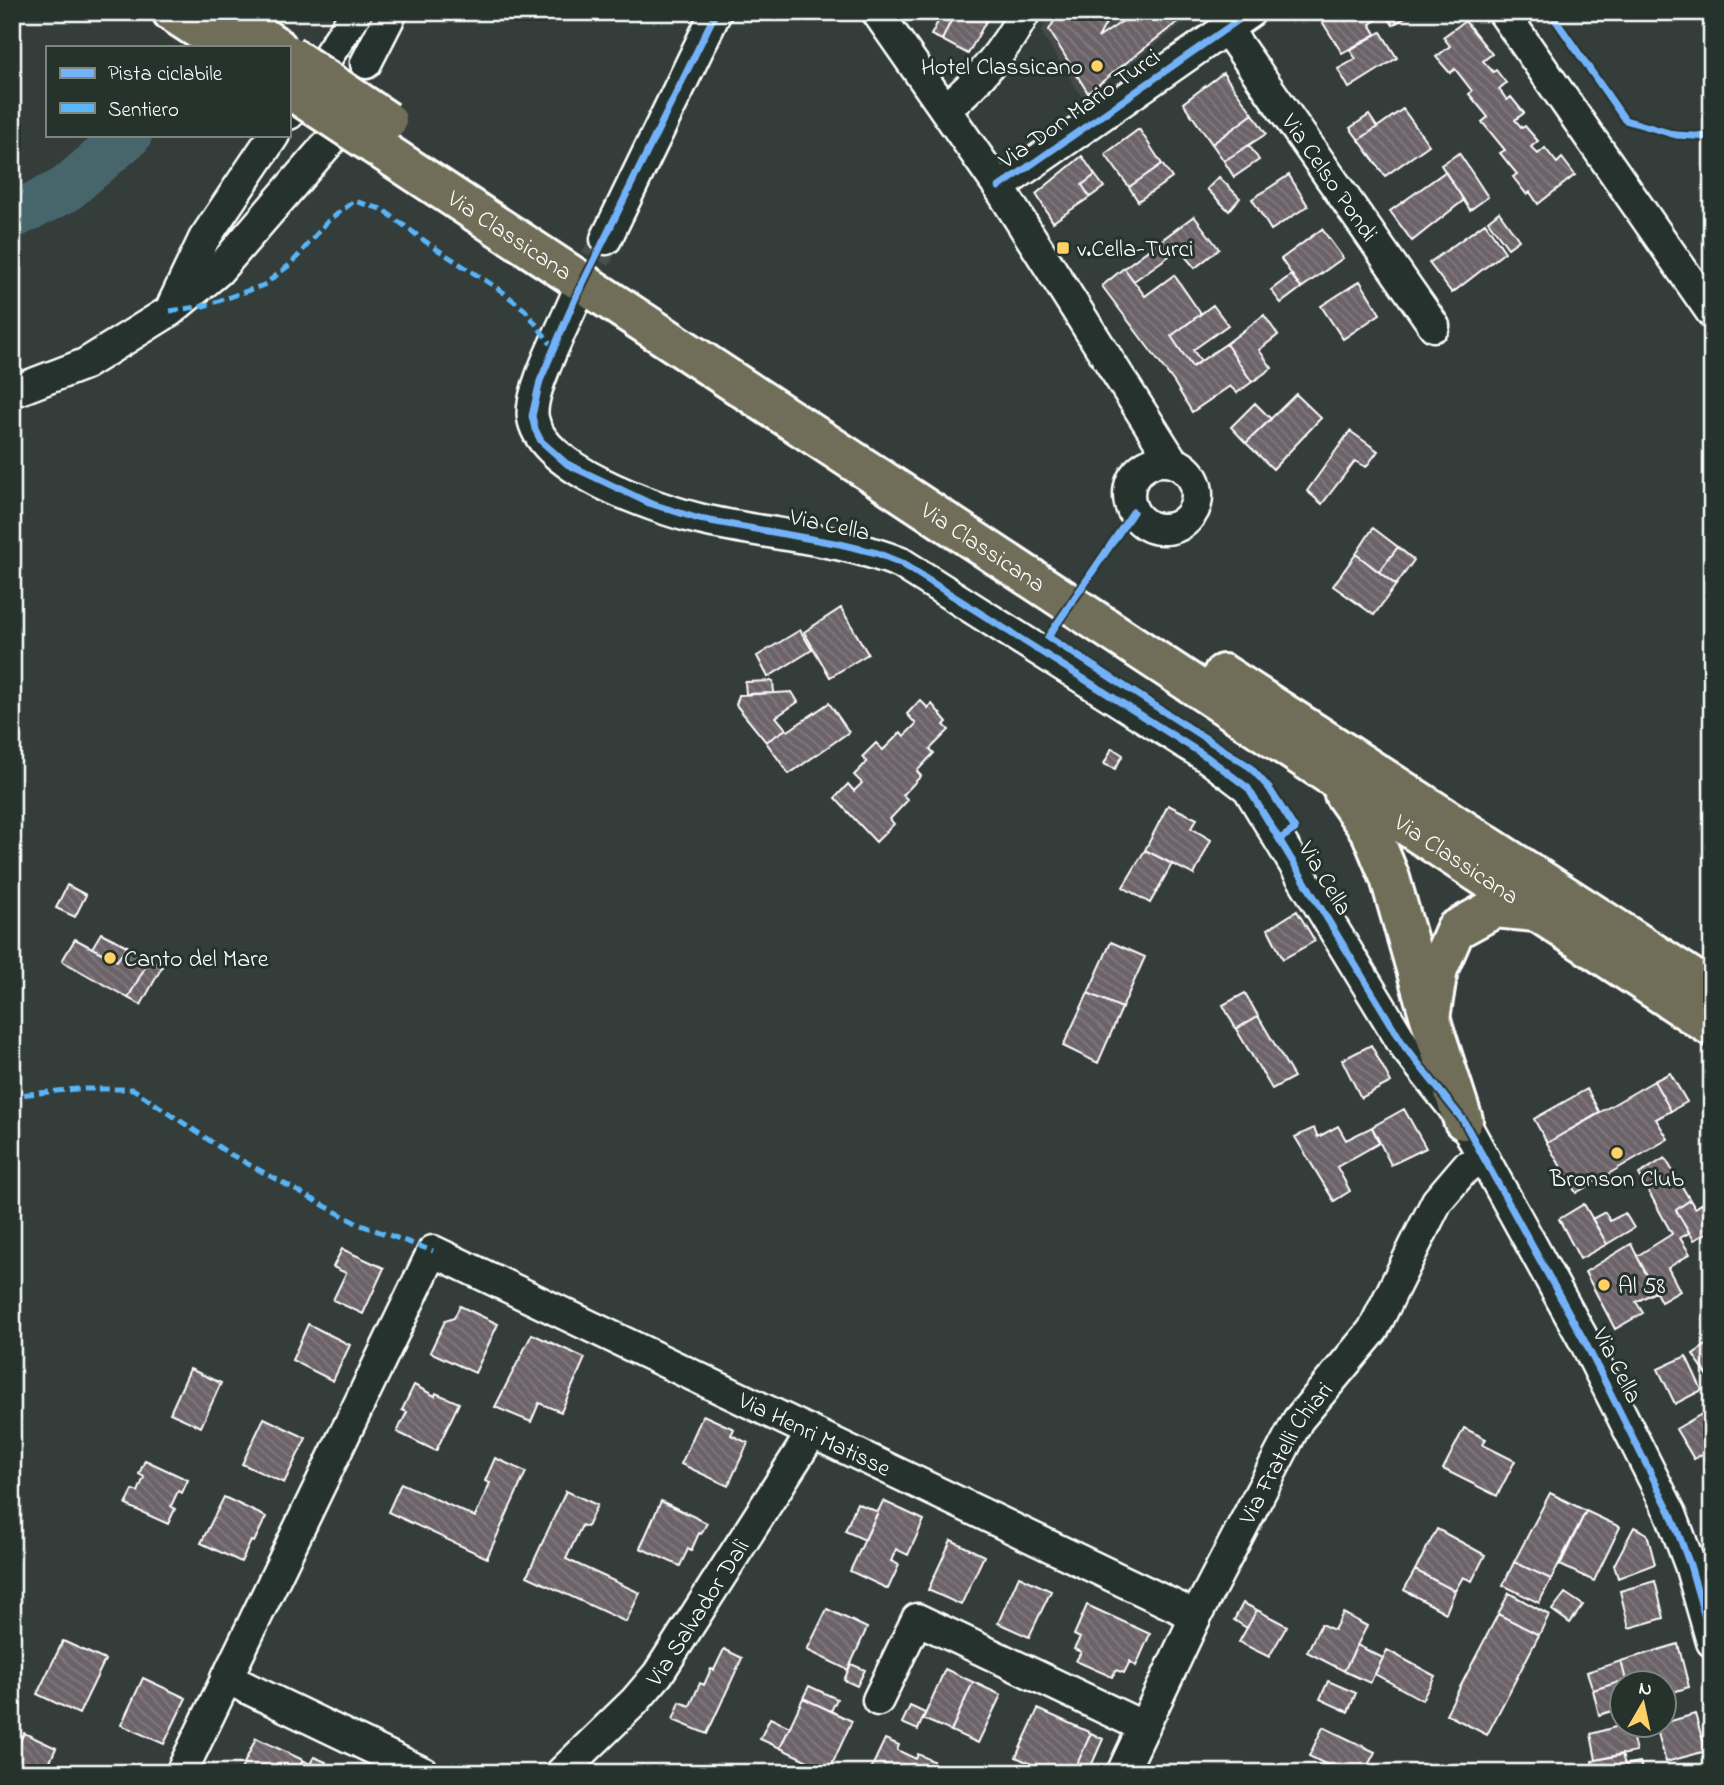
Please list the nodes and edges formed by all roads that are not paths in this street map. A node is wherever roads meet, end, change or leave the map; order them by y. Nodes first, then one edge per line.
1 (172, 12) edge
2 (225, 12) edge
3 (357, 12) edge
4 (392, 12) edge
5 (716, 12) edge
6 (877, 12) edge
7 (1025, 12) edge
8 (1503, 12) edge
9 (1238, 20) edge
10 (224, 46) edge
11 (276, 46) edge
12 (290, 56) edge
13 (366, 63) dead end
14 (290, 90) edge
15 (945, 109) junction
16 (290, 112) edge
17 (368, 130) junction
18 (273, 136) edge
19 (999, 187) junction
20 (606, 239) tunnel mouth
21 (575, 299) tunnel mouth
22 (170, 311) junction
23 (1712, 313) edge
24 (1434, 326) dead end
25 (12, 392) edge
26 (1173, 462) dead end
27 (1332, 778) junction
28 (1536, 912) junction
29 (1712, 991) edge
30 (1430, 1018) junction
31 (1712, 1027) edge
32 (1463, 1121) junction
33 (1483, 1158) junction
34 (811, 1433) junction
35 (1196, 1616) junction
36 (1712, 1642) edge
37 (226, 1678) junction
38 (878, 1700) dead end
39 (1144, 1727) junction
40 (181, 1773) edge
41 (424, 1773) edge
42 (561, 1773) edge
43 (1122, 1773) edge

1 - 10 highway
2 - 11 highway
3 - 16 street
4 - 13 street
5 - 20 street
6 - 15 street
7 - 15 street
8 - 23 street
9 - 19 street, Via Don Mario Turci
9 - 24 street, Via Celso Pondi
12 - 17 highway, Via Classicana, bridge
14 - 17 highway, Via Classicana, bridge
15 - 19 street
17 - 22 street
17 - 27 highway, Via Classicana
17 - 29 highway, Via Classicana
18 - 22 street
19 - 26 street
21 - 32 street, Via Cella
22 - 25 street
27 - 28 highway, Via Classicana
27 - 30 highway
28 - 30 highway
28 - 31 highway, Via Classicana
30 - 32 highway
32 - 33 street, Via Cella
33 - 35 street, Via Fratelli Chiari
33 - 36 street, Via Cella
34 - 35 street, Via Henri Matisse
34 - 37 street, Via Henri Matisse
34 - 42 street, Via Salvador Dalì
35 - 39 street, Via Fratelli Chiari
37 - 40 street
37 - 41 street
38 - 39 street
39 - 43 street, Via Fratelli Chiari

